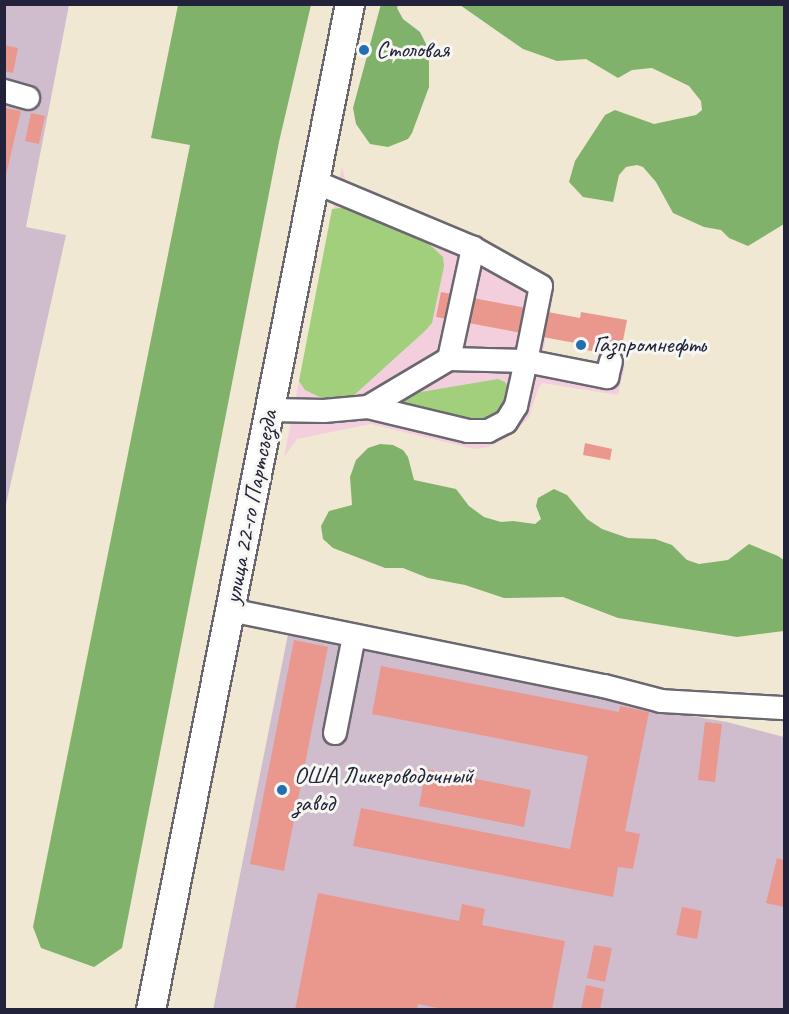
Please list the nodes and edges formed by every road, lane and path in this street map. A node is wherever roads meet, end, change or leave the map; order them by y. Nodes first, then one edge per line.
1 (350, 4) edge
2 (4, 91) edge
3 (28, 98) dead end
4 (315, 182) junction
5 (473, 248) junction
6 (449, 359) junction
7 (526, 361) junction
8 (610, 361) dead end
9 (368, 406) junction
10 (270, 410) junction
11 (230, 610) junction
12 (354, 636) junction
13 (784, 692) edge
14 (776, 708) edge
15 (335, 733) dead end
16 (151, 1010) edge

1 - 4 main road, улица 22-го Партсъезда
2 - 3 lane
4 - 5 lane
4 - 10 main road, улица 22-го Партсъезда
5 - 6 lane
5 - 7 lane
6 - 7 lane
6 - 9 lane
7 - 8 lane
7 - 9 lane
9 - 10 lane
10 - 11 main road, улица 22-го Партсъезда
11 - 12 lane
11 - 16 main road, улица 22-го Партсъезда
12 - 14 lane
12 - 15 lane
13 - 14 lane

